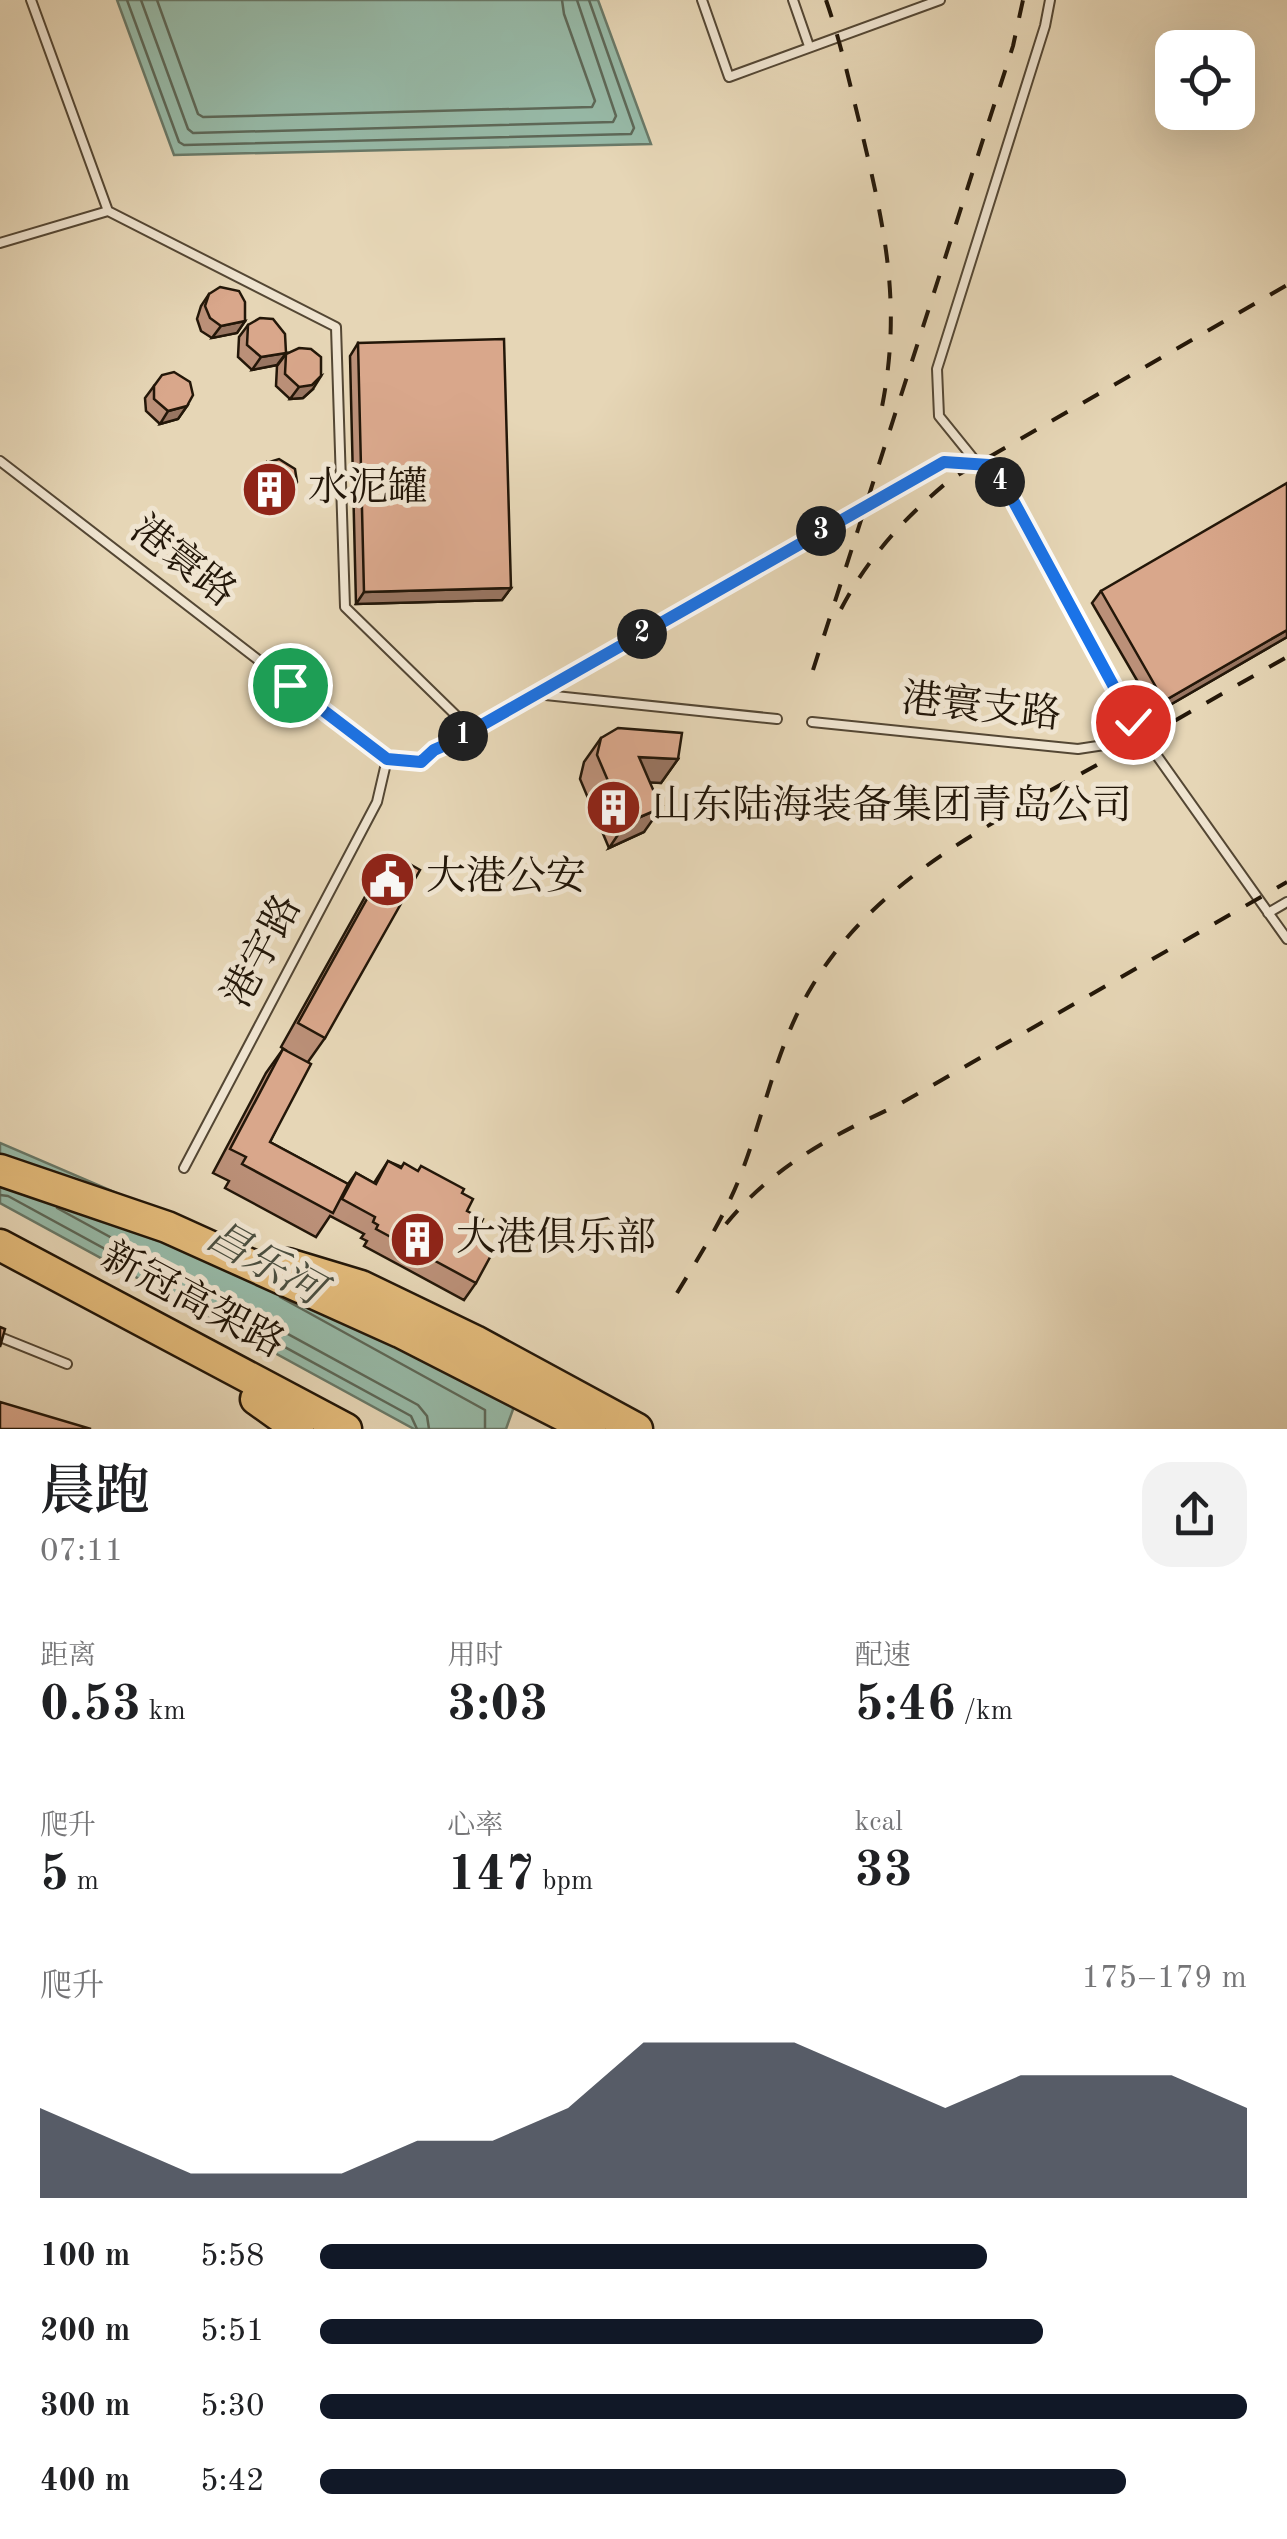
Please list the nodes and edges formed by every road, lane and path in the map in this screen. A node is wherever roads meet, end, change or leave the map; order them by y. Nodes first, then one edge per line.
1 (31, 0) edge
2 (702, 0) edge
3 (793, 0) edge
4 (940, 0) edge
5 (1050, 0) edge
6 (809, 46) junction
7 (108, 211) junction
8 (0, 243) edge
9 (0, 461) edge
10 (978, 463) junction
11 (536, 694) junction
12 (777, 719) dead end
13 (812, 722) dead end
14 (472, 730) junction
15 (1144, 739) junction
16 (387, 759) junction
17 (1287, 902) edge
18 (1268, 913) junction
19 (1287, 940) edge
20 (184, 1168) dead end
21 (0, 1170) edge
22 (167, 1227) junction
23 (0, 1246) edge
24 (164, 1332) junction
25 (0, 1337) edge
26 (66, 1364) dead end
27 (298, 1429) edge
28 (346, 1429) edge
29 (590, 1429) edge
30 (637, 1429) edge

1 - 7 lane
2 - 6 lane
3 - 6 lane
4 - 6 lane
5 - 10 lane
7 - 8 lane
7 - 14 lane
9 - 16 lane, 港寰路
10 - 11 lane
10 - 15 lane
11 - 12 lane
11 - 14 lane
13 - 15 lane, 港寰支路
14 - 16 lane
15 - 18 lane
16 - 20 lane, 港宇路
17 - 18 lane
18 - 19 lane
21 - 22 highway, 新冠高架路
22 - 29 highway, 新冠高架路
22 - 30 highway
23 - 24 highway, 新冠高架路
24 - 27 highway
24 - 28 highway, 新冠高架路
25 - 26 lane

